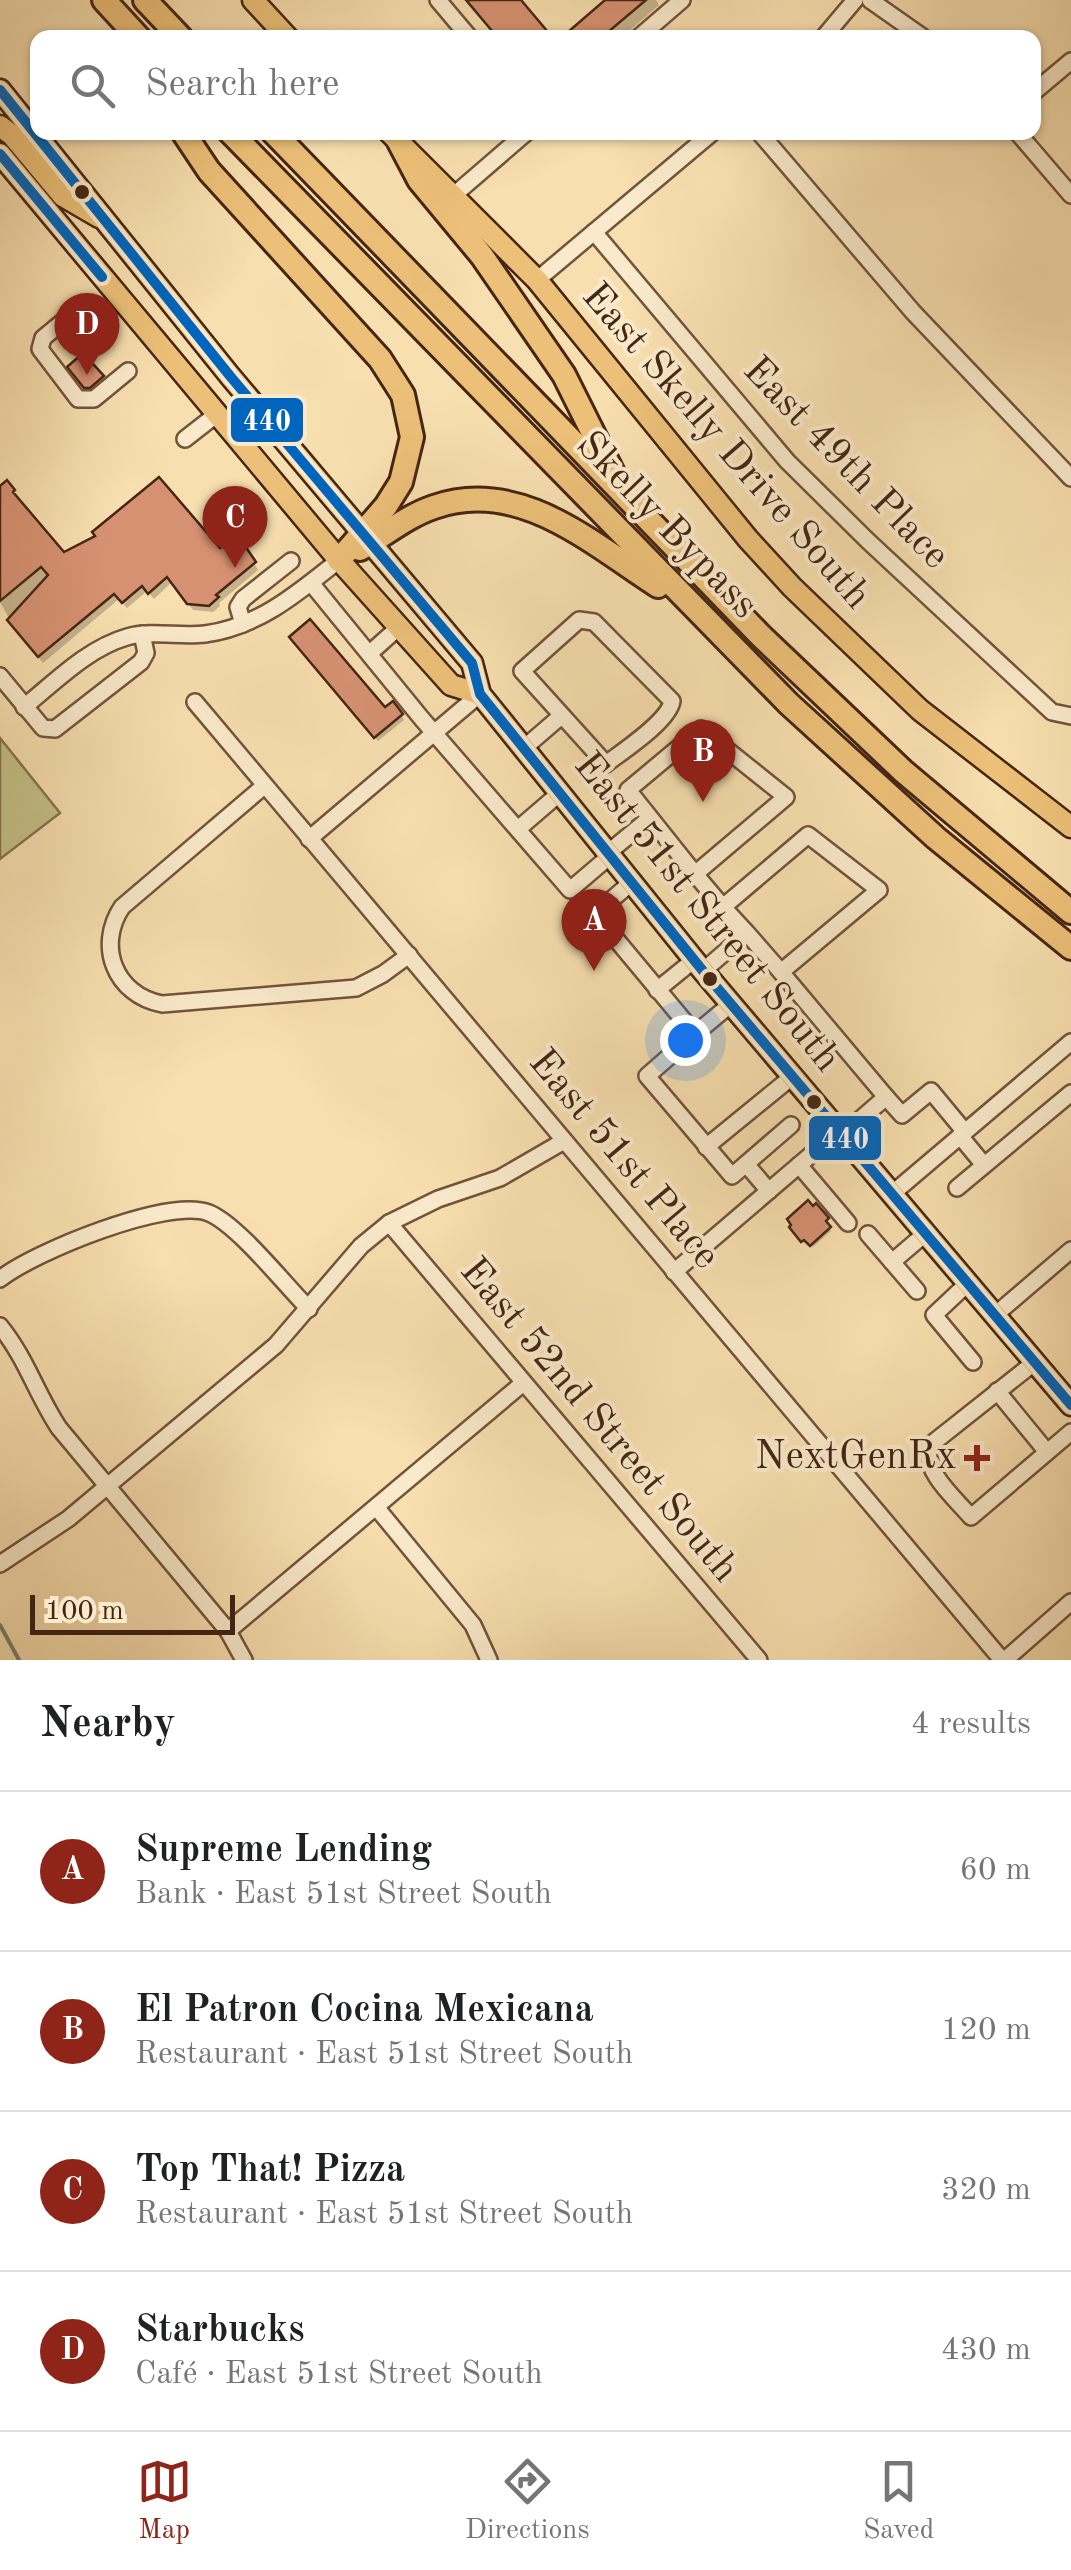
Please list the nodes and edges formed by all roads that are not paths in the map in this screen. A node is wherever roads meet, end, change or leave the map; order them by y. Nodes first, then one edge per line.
1 (92, 0) edge
2 (104, 0) edge
3 (145, 0) edge
4 (253, 0) edge
5 (438, 0) edge
6 (682, 0) edge
7 (855, 0) edge
8 (870, 0) edge
9 (113, 30) edge
10 (132, 30) edge
11 (174, 30) edge
12 (281, 30) edge
13 (463, 30) edge
14 (647, 30) edge
15 (830, 30) edge
16 (913, 30) edge
17 (1071, 62) edge
18 (1041, 86) edge
19 (0, 90) edge
20 (0, 126) edge
21 (30, 127) edge
22 (41, 140) edge
23 (188, 140) edge
24 (238, 140) edge
25 (281, 140) edge
26 (396, 140) edge
27 (397, 140) edge
28 (518, 140) edge
29 (703, 140) edge
30 (766, 140) edge
31 (1023, 140) edge
32 (0, 154) edge
33 (1071, 194) edge
34 (454, 195) junction
35 (109, 224) junction
36 (594, 232) junction
37 (537, 280) junction
38 (77, 310) dead end
39 (128, 371) dead end
40 (216, 414) junction
41 (186, 440) dead end
42 (1071, 478) edge
43 (625, 496) junction
44 (367, 538) junction
45 (340, 560) junction
46 (291, 561) dead end
47 (310, 583) junction
48 (692, 608) junction
49 (244, 624) junction
50 (399, 627) junction
51 (142, 634) junction
52 (370, 653) junction
53 (0, 676) edge
54 (480, 694) junction
55 (196, 702) dead end
56 (24, 707) junction
57 (1071, 716) edge
58 (560, 717) junction
59 (435, 733) junction
60 (524, 748) junction
61 (606, 764) junction
62 (264, 786) junction
63 (628, 790) junction
64 (561, 792) junction
65 (650, 818) junction
66 (1071, 826) edge
67 (518, 829) junction
68 (309, 839) junction
69 (610, 853) junction
70 (695, 874) junction
71 (633, 881) junction
72 (722, 906) junction
73 (1071, 912) edge
74 (747, 933) junction
75 (1071, 948) edge
76 (408, 955) junction
77 (698, 965) junction
78 (781, 972) junction
79 (657, 990) junction
80 (731, 1004) junction
81 (695, 1034) junction
82 (1071, 1042) edge
83 (792, 1076) junction
84 (1071, 1093) edge
85 (886, 1097) junction
86 (791, 1125) dead end
87 (840, 1130) junction
88 (962, 1134) junction
89 (564, 1141) junction
90 (706, 1146) junction
91 (746, 1164) junction
92 (799, 1165) junction
93 (984, 1165) junction
94 (958, 1188) dead end
95 (769, 1191) junction
96 (893, 1194) junction
97 (389, 1223) junction
98 (848, 1223) dead end
99 (926, 1233) junction
100 (868, 1234) dead end
101 (1071, 1250) edge
102 (892, 1262) junction
103 (674, 1272) junction
104 (0, 1279) edge
105 (968, 1283) junction
106 (917, 1291) dead end
107 (309, 1309) junction
108 (995, 1314) junction
109 (0, 1326) edge
110 (973, 1362) dead end
111 (1035, 1362) junction
112 (522, 1384) junction
113 (997, 1391) junction
114 (1071, 1405) edge
115 (1071, 1432) edge
116 (1047, 1452) junction
117 (106, 1486) junction
118 (376, 1506) junction
119 (3, 1562) edge
120 (1071, 1602) edge
121 (228, 1631) junction
122 (244, 1660) edge
123 (489, 1660) edge
124 (759, 1660) edge
125 (1004, 1660) edge

1 - 9 highway
2 - 10 highway
3 - 11 highway
4 - 12 main road
5 - 13 street
6 - 14 street
7 - 15 street
8 - 16 street
17 - 18 street
19 - 21 main road, East 51st Street South
20 - 35 main road
22 - 35 main road, East 51st Street South
23 - 44 highway
24 - 48 highway, Skelly Bypass
25 - 43 highway, Skelly Bypass
26 - 43 highway
27 - 34 main road, East Skelly Drive South
28 - 34 street
29 - 36 street
30 - 42 street
31 - 33 street
32 - 40 main road, East 51st Street South
34 - 37 main road, East Skelly Drive South
35 - 44 main road, East 51st Street South
36 - 37 street
36 - 57 street, East 49th Place
37 - 66 main road, East Skelly Drive South
38 - 39 street
40 - 41 street
40 - 45 main road, East 51st Street South
43 - 73 highway, Skelly Bypass
44 - 45 highway
44 - 48 highway
44 - 54 main road, East 51st Street South
45 - 47 street
45 - 50 main road, East 51st Street South
46 - 49 street
47 - 49 street
47 - 52 street
48 - 75 highway, Skelly Bypass
49 - 51 street
50 - 52 street
50 - 54 main road, East 51st Street South
51 - 56 street
51 - 56 street
52 - 59 street
53 - 56 street
54 - 59 street
54 - 60 main road, East 51st Street South
55 - 62 street, East 51st Place
58 - 60 street
58 - 61 street
58 - 61 street
59 - 67 street
59 - 68 street
60 - 64 main road, East 51st Street South
61 - 63 street
62 - 68 street, East 51st Place
62 - 76 street
63 - 65 street
63 - 70 street
64 - 67 street
64 - 69 main road, East 51st Street South
65 - 69 street
65 - 70 street
67 - 69 street
68 - 76 street, East 51st Place
69 - 71 main road, East 51st Street South
70 - 72 street
71 - 77 main road, East 51st Street South
71 - 79 street
72 - 74 street
72 - 78 street
74 - 77 street
74 - 78 street
76 - 89 street, East 51st Place
77 - 79 street
77 - 80 main road, East 51st Street South
78 - 85 street
79 - 81 street
80 - 81 street
80 - 83 main road, East 51st Street South
81 - 90 street
82 - 88 street
83 - 87 main road, East 51st Street South
83 - 90 street
84 - 93 street
85 - 87 street
85 - 88 street
86 - 91 street
87 - 92 street
87 - 96 main road, East 51st Street South
88 - 93 street
88 - 96 street
89 - 97 street
89 - 103 street, East 51st Place
90 - 91 street
91 - 95 street
92 - 95 street
92 - 98 street
93 - 94 street
95 - 103 street
96 - 99 main road, East 51st Street South
97 - 107 street
97 - 112 street, East 52nd Street South
99 - 102 street
99 - 105 main road, East 51st Street South
100 - 102 street
101 - 108 street
102 - 106 street
103 - 125 street, East 51st Place
104 - 107 street
105 - 108 main road, East 51st Street South
105 - 110 street
107 - 117 street
108 - 111 main road, East 51st Street South
109 - 117 street
111 - 113 street
111 - 114 main road, East 51st Street South
112 - 118 street
112 - 124 street, East 52nd Street South
113 - 116 street
113 - 116 street
115 - 116 street
117 - 119 street
117 - 121 street
118 - 121 street
118 - 123 street
120 - 125 street
121 - 122 street

